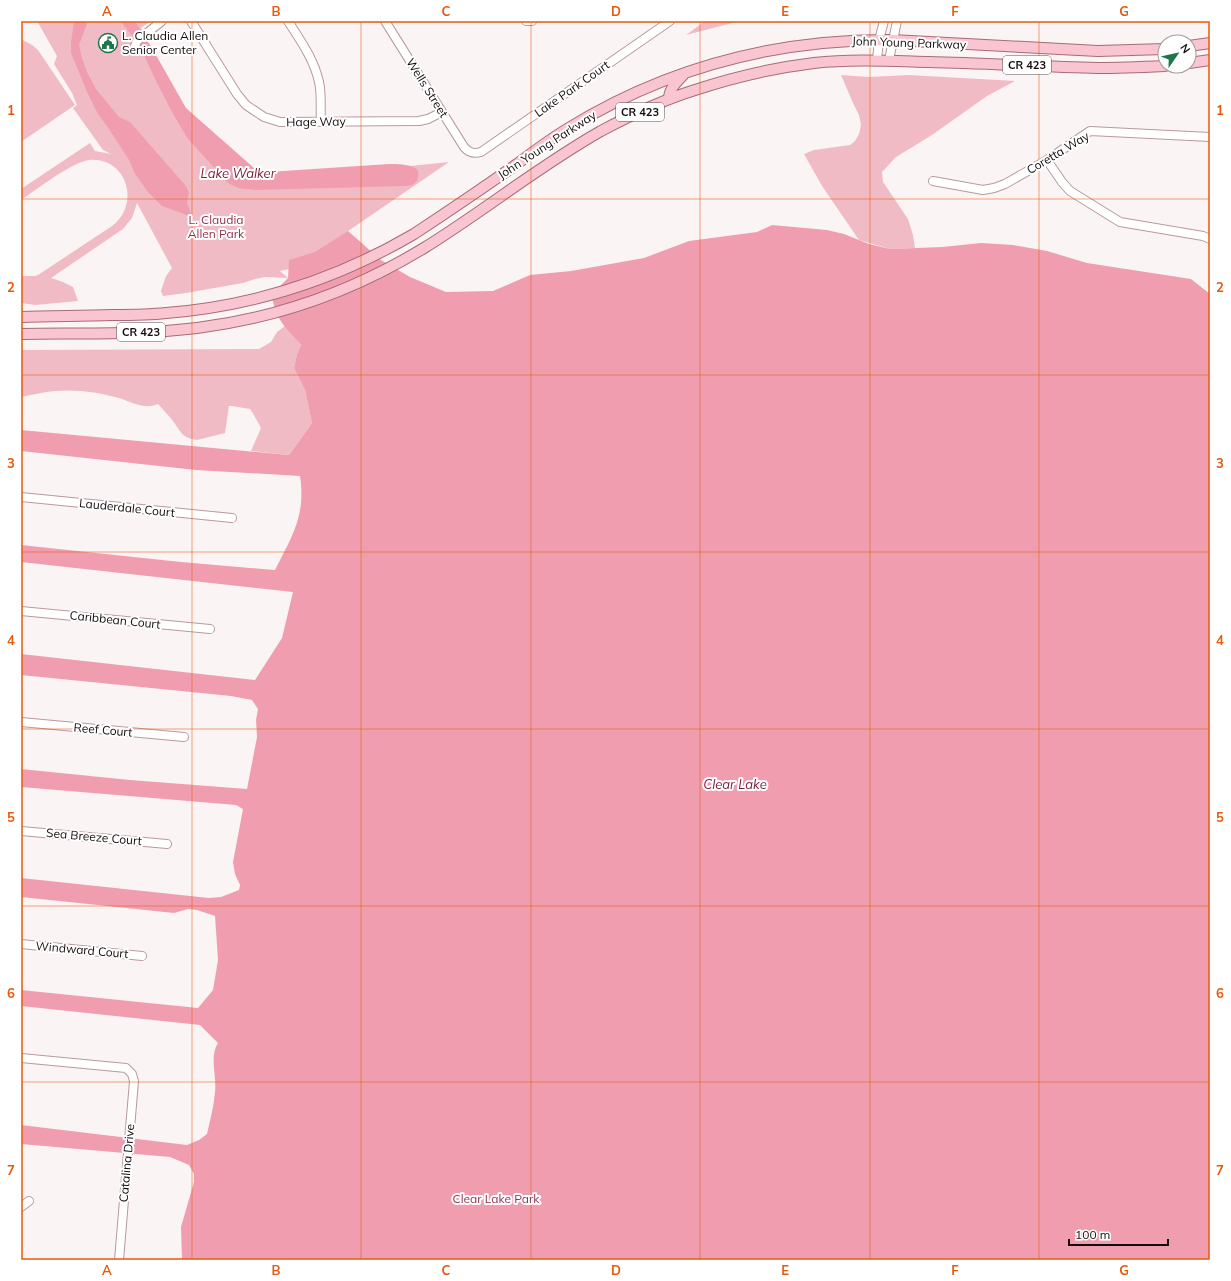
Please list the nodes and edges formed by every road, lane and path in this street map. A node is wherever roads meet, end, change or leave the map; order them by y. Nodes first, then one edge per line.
1 (162, 21) edge
2 (191, 21) edge
3 (288, 21) edge
4 (385, 21) edge
5 (526, 21) edge
6 (532, 21) edge
7 (670, 21) edge
8 (884, 21) edge
9 (897, 21) edge
10 (879, 40) junction
11 (892, 40) junction
12 (136, 43) dead end
13 (1210, 43) edge
14 (1197, 45) edge
15 (1157, 49) edge
16 (877, 60) junction
17 (889, 60) junction
18 (1210, 60) edge
19 (1197, 62) edge
20 (1157, 66) edge
21 (685, 72) junction
22 (669, 99) junction
23 (442, 112) junction
24 (321, 122) junction
25 (1210, 136) edge
26 (472, 153) joint
27 (1047, 160) junction
28 (934, 181) dead end
29 (1210, 239) edge
30 (21, 317) edge
31 (21, 334) edge
32 (21, 498) edge
33 (232, 518) dead end
34 (21, 611) edge
35 (210, 629) dead end
36 (21, 722) edge
37 (184, 737) dead end
38 (21, 831) edge
39 (167, 844) dead end
40 (21, 944) edge
41 (142, 956) dead end
42 (21, 1058) edge
43 (29, 1201) dead end
44 (21, 1207) edge
45 (118, 1260) edge

1 - 12 street
2 - 24 street, Hage Way
3 - 24 street
4 - 23 street, Wells Street
5 - 6 street
7 - 26 street, Lake Park Court
8 - 10 street
9 - 11 street
10 - 11 main road, John Young Parkway / CR 423
10 - 16 street
10 - 21 main road, John Young Parkway / CR 423
11 - 15 main road, John Young Parkway / CR 423
11 - 17 street
13 - 14 main road
16 - 17 main road, John Young Parkway / CR 423
16 - 22 main road, John Young Parkway / CR 423
17 - 20 main road, John Young Parkway / CR 423
18 - 19 main road
21 - 22 main road
21 - 30 main road, John Young Parkway / CR 423
22 - 31 main road, John Young Parkway / CR 423
23 - 24 street, Hage Way
23 - 26 street, Wells Street
25 - 27 street, Coretta Way
27 - 28 street, Coretta Way
27 - 29 street
32 - 33 street, Lauderdale Court
34 - 35 street, Caribbean Court
36 - 37 street, Reef Court
38 - 39 street, Sea Breeze Court
40 - 41 street, Windward Court
42 - 45 street, Catalina Drive
43 - 44 street

